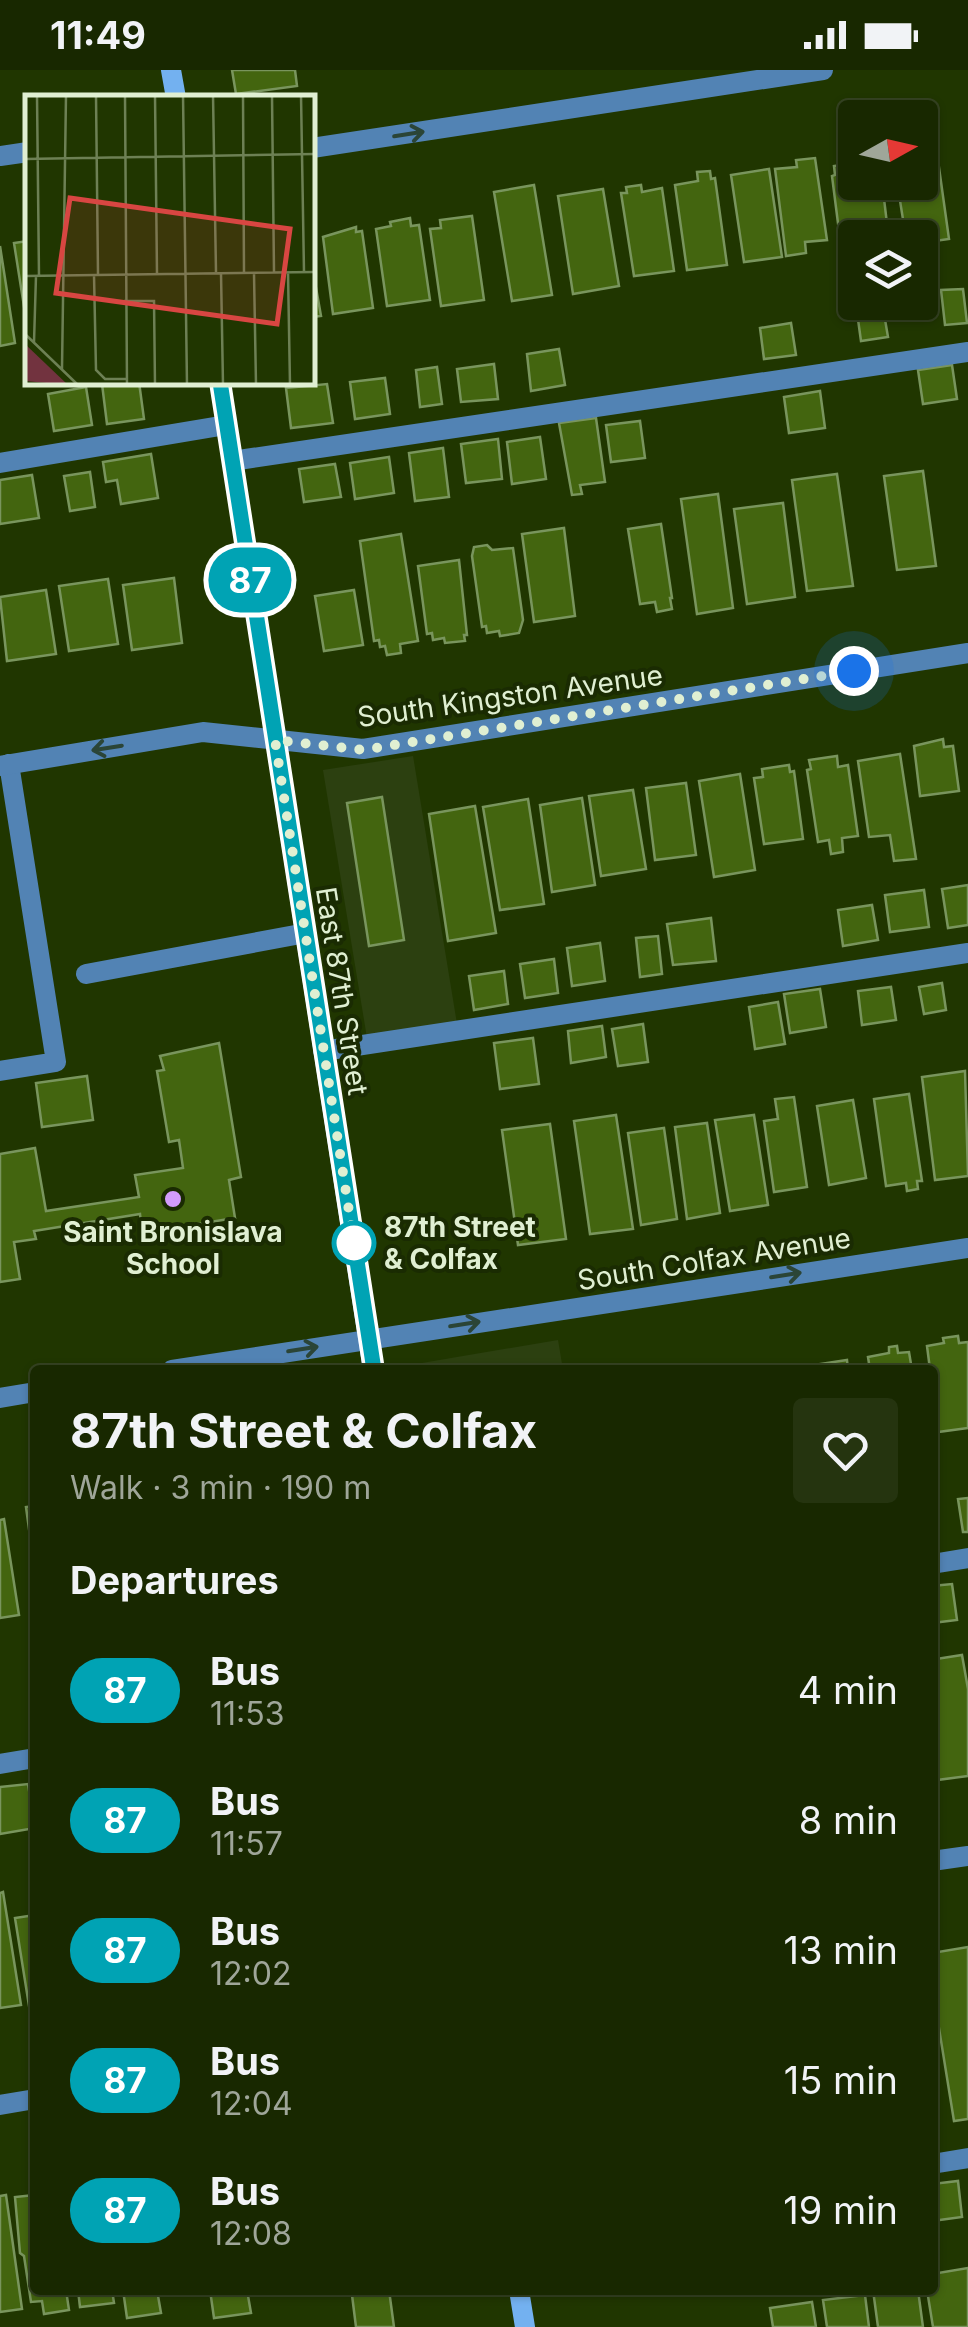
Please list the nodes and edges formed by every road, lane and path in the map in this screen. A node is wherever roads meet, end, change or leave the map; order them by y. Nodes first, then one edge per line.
1 (171, 70) edge
2 (823, 70) edge
3 (175, 95) edge
4 (315, 148) edge
5 (25, 152) edge
6 (0, 156) edge
7 (968, 352) edge
8 (220, 385) edge
9 (226, 425) junction
10 (232, 461) junction
11 (0, 463) edge
12 (968, 653) edge
13 (275, 740) junction
14 (5, 765) edge
15 (306, 933) junction
16 (968, 953) edge
17 (86, 974) dead end
18 (324, 1051) junction
19 (0, 1070) edge
20 (968, 1248) edge
21 (368, 1338) junction
22 (203, 1365) edge
23 (373, 1365) edge
24 (30, 1393) edge
25 (0, 1398) edge
26 (968, 1558) edge
27 (938, 1563) edge
28 (30, 1759) edge
29 (0, 1764) edge
30 (968, 1856) edge
31 (938, 1860) edge
32 (30, 2100) edge
33 (0, 2105) edge
34 (968, 2158) edge
35 (938, 2163) edge
36 (520, 2295) edge
37 (525, 2327) edge

1 - 3 main road
4 -> 2 street
5 - 6 street
7 - 10 street
8 - 9 main road, East 87th Street
9 - 10 main road, East 87th Street
9 - 11 street
10 - 13 main road, East 87th Street
12 - 13 street, South Kingston Avenue
13 -> 14 street, South Kingston Avenue
13 - 15 main road, East 87th Street
14 - 19 street
15 - 17 street
15 - 18 main road, East 87th Street
16 - 18 street
18 - 21 main road, East 87th Street
21 -> 20 street, South Colfax Avenue
22 -> 21 street, South Colfax Avenue
21 - 23 main road, East 87th Street
24 - 25 street
26 - 27 street
28 - 29 street
30 - 31 street
32 - 33 street
34 - 35 street
36 - 37 main road

